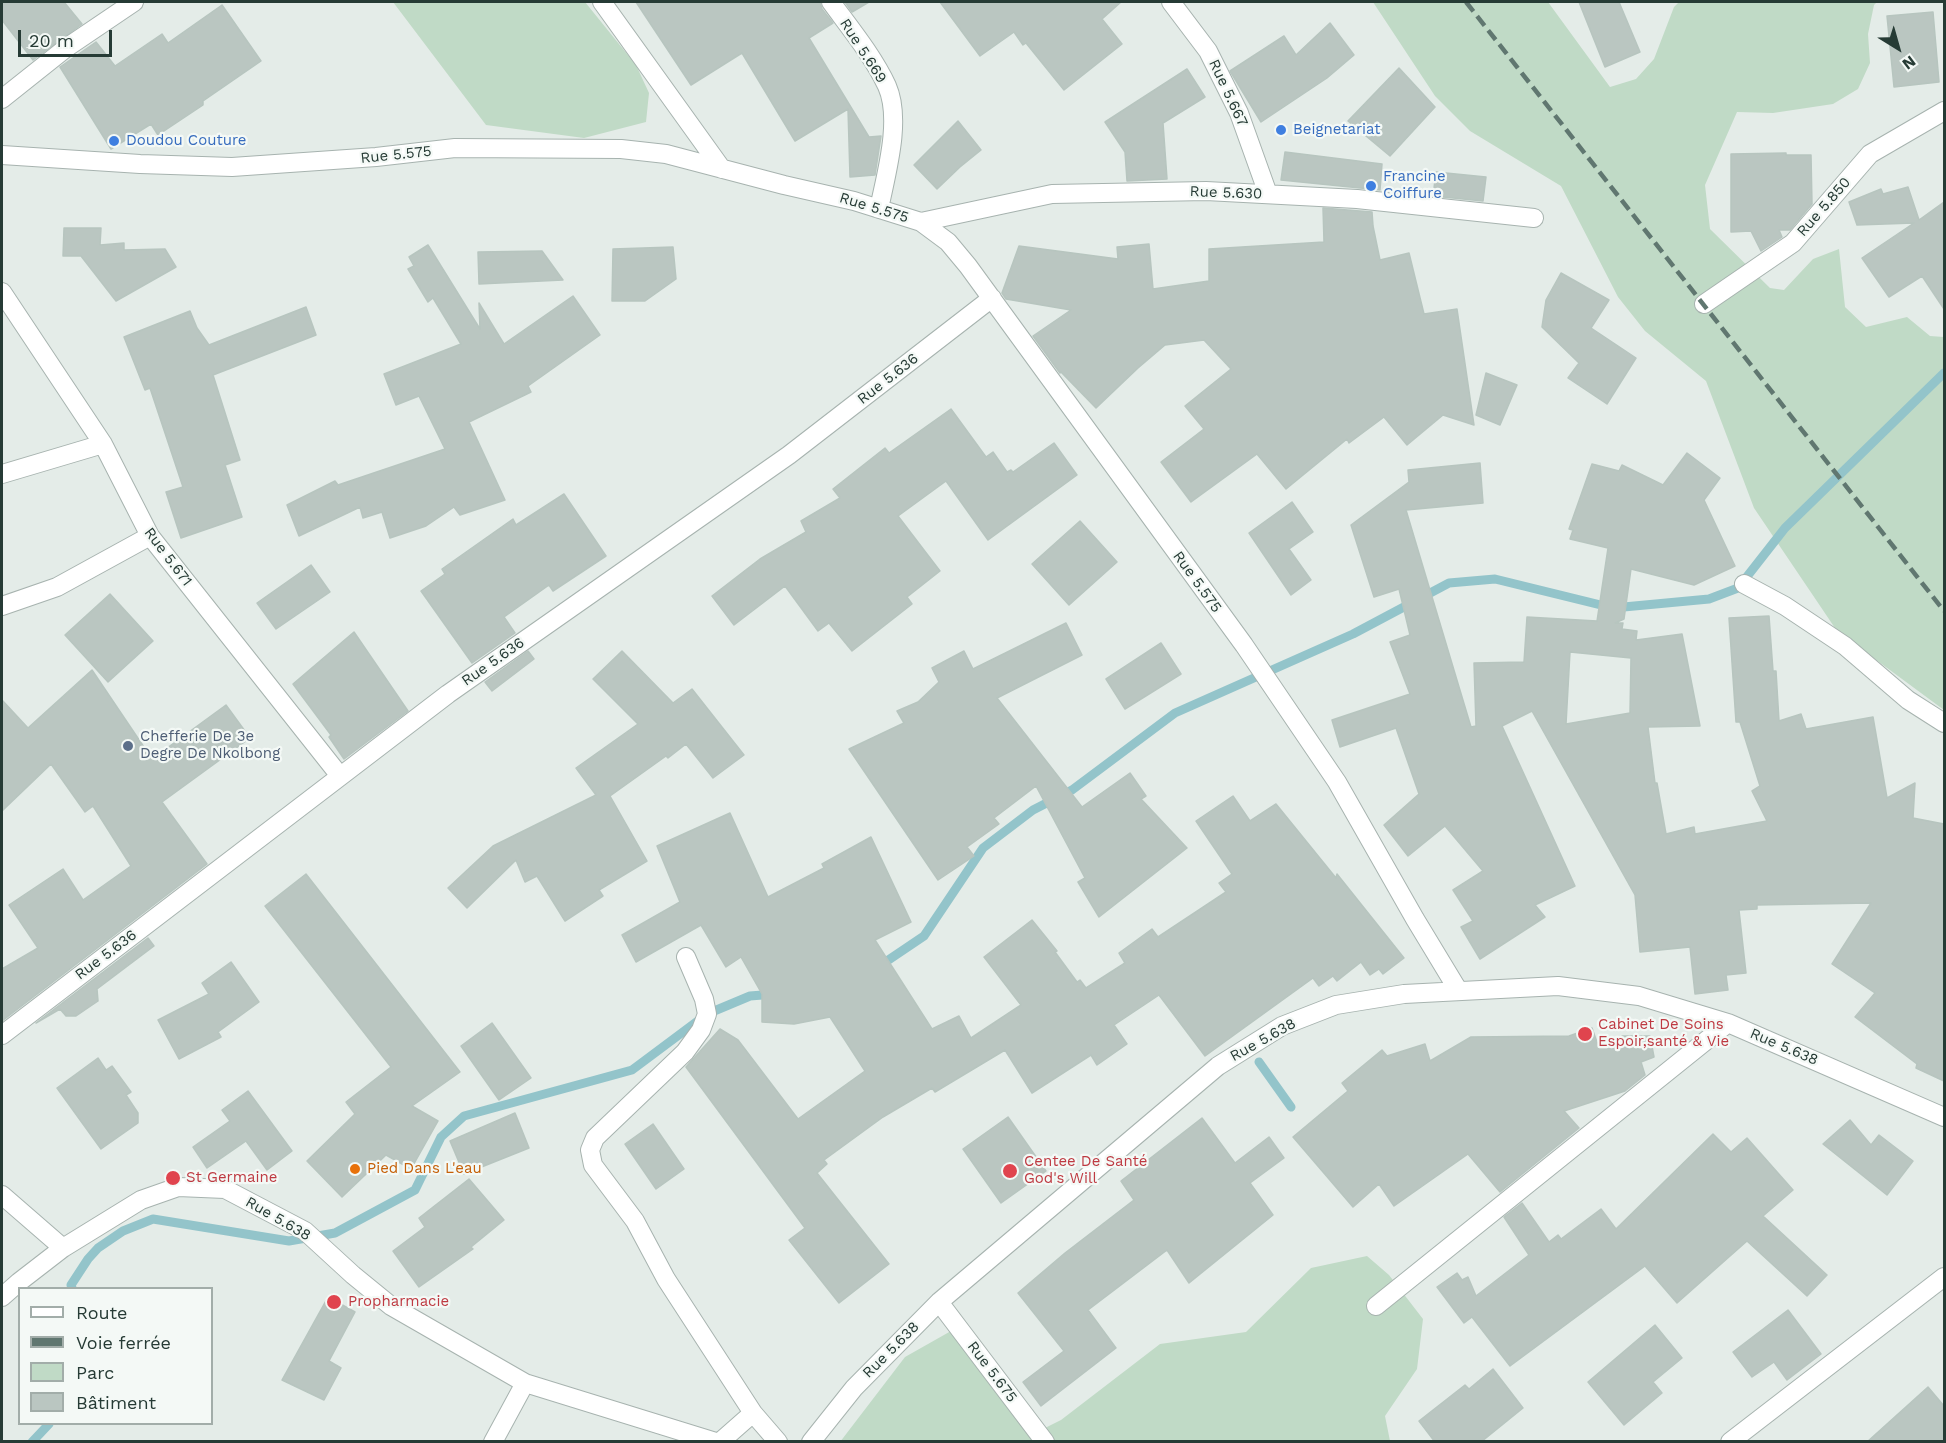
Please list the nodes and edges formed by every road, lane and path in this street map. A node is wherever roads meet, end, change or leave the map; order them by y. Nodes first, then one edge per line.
1 (134, 2) edge
2 (602, 2) edge
3 (831, 2) edge
4 (1171, 2) edge
5 (2, 99) edge
6 (1944, 111) edge
7 (2, 155) edge
8 (722, 169) junction
9 (1268, 194) junction
10 (879, 209) junction
11 (1534, 218) dead end
12 (921, 222) junction
13 (2, 292) edge
14 (992, 298) junction
15 (1704, 304) dead end
16 (103, 444) junction
17 (2, 474) edge
18 (150, 536) junction
19 (1744, 584) dead end
20 (2, 606) edge
21 (1944, 723) edge
22 (340, 776) junction
23 (686, 957) dead end
24 (1458, 990) junction
25 (1728, 1023) junction
26 (2, 1035) edge
27 (1944, 1117) edge
28 (2, 1196) edge
29 (63, 1248) junction
30 (1944, 1277) edge
31 (2, 1297) edge
32 (939, 1302) junction
33 (1376, 1306) dead end
34 (525, 1383) junction
35 (753, 1413) junction
36 (493, 1442) edge
37 (718, 1442) edge
38 (778, 1442) edge
39 (811, 1442) edge
40 (1045, 1442) edge
41 (1730, 1442) edge

1 - 5 street
2 - 8 street
3 - 10 street, Rue 5.669
4 - 9 street, Rue 5.667
6 - 15 street, Rue 5.850
7 - 8 street, Rue 5.575
8 - 10 street, Rue 5.575
9 - 11 street, Rue 5.630
9 - 12 street, Rue 5.630
10 - 12 street, Rue 5.575
12 - 14 street, Rue 5.575
13 - 16 street, Rue 5.671
14 - 22 street, Rue 5.636
14 - 24 street, Rue 5.575
16 - 17 street
16 - 18 street, Rue 5.671
18 - 20 street
18 - 22 street, Rue 5.671
19 - 21 street
22 - 26 street, Rue 5.636
23 - 35 street
24 - 25 street, Rue 5.638
24 - 32 street, Rue 5.638
25 - 27 street, Rue 5.638
25 - 33 street
28 - 29 street
29 - 31 street, Rue 5.638
29 - 34 street, Rue 5.638
30 - 41 street
32 - 39 street, Rue 5.638
32 - 40 street, Rue 5.675
34 - 36 street
34 - 37 street, Rue 5.638
35 - 37 street, Rue 5.638
35 - 38 street

